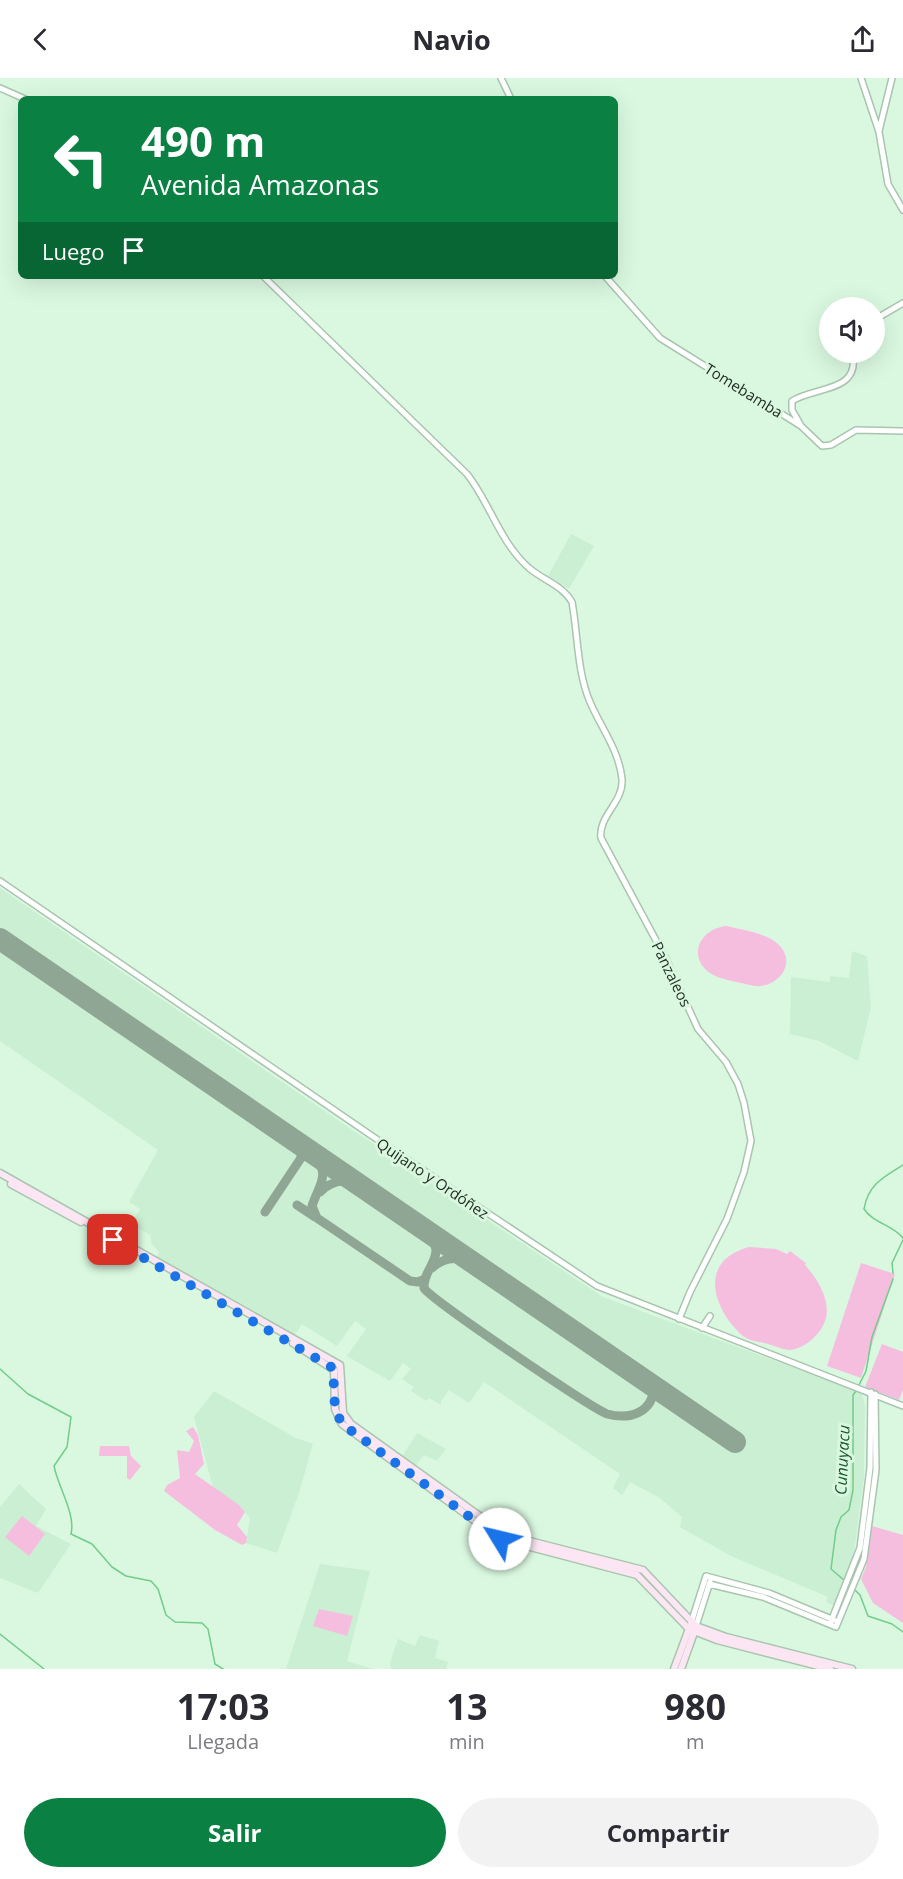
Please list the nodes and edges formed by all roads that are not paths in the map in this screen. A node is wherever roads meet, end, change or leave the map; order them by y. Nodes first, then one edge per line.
1 (501, 78) edge
2 (861, 78) edge
3 (892, 78) edge
4 (0, 88) edge
5 (18, 96) edge
6 (510, 96) edge
7 (879, 132) junction
8 (903, 210) edge
9 (266, 279) edge
10 (608, 279) edge
11 (903, 303) edge
12 (885, 314) edge
13 (853, 363) edge
14 (801, 426) junction
15 (903, 431) edge
16 (0, 881) edge
17 (0, 1175) edge
18 (710, 1316) dead end
19 (679, 1319) junction
20 (702, 1328) junction
21 (873, 1393) junction
22 (891, 1401) junction
23 (903, 1406) edge
24 (875, 1408) junction
25 (834, 1623) junction
26 (693, 1627) junction
27 (674, 1669) edge
28 (681, 1669) edge
29 (830, 1669) edge
30 (852, 1669) edge

1 - 6 street
2 - 7 street
3 - 7 street
4 - 5 street
7 - 8 street
9 - 19 street, Panzaleos
10 - 14 street, Tomebamba
11 - 12 street
13 - 14 street
14 - 15 street, Tomebamba
16 - 19 street, Quijano y Ordóñez
17 - 26 main road
18 - 20 street
19 - 20 street, Quijano y Ordóñez
20 - 21 street, Quijano y Ordóñez
21 - 22 street, Quijano y Ordóñez
21 - 24 street
21 - 25 street
22 - 23 street, Quijano y Ordóñez
22 - 24 street
24 - 25 street
25 - 26 street
26 - 27 main road
26 - 28 main road
26 - 29 main road
26 - 30 main road

